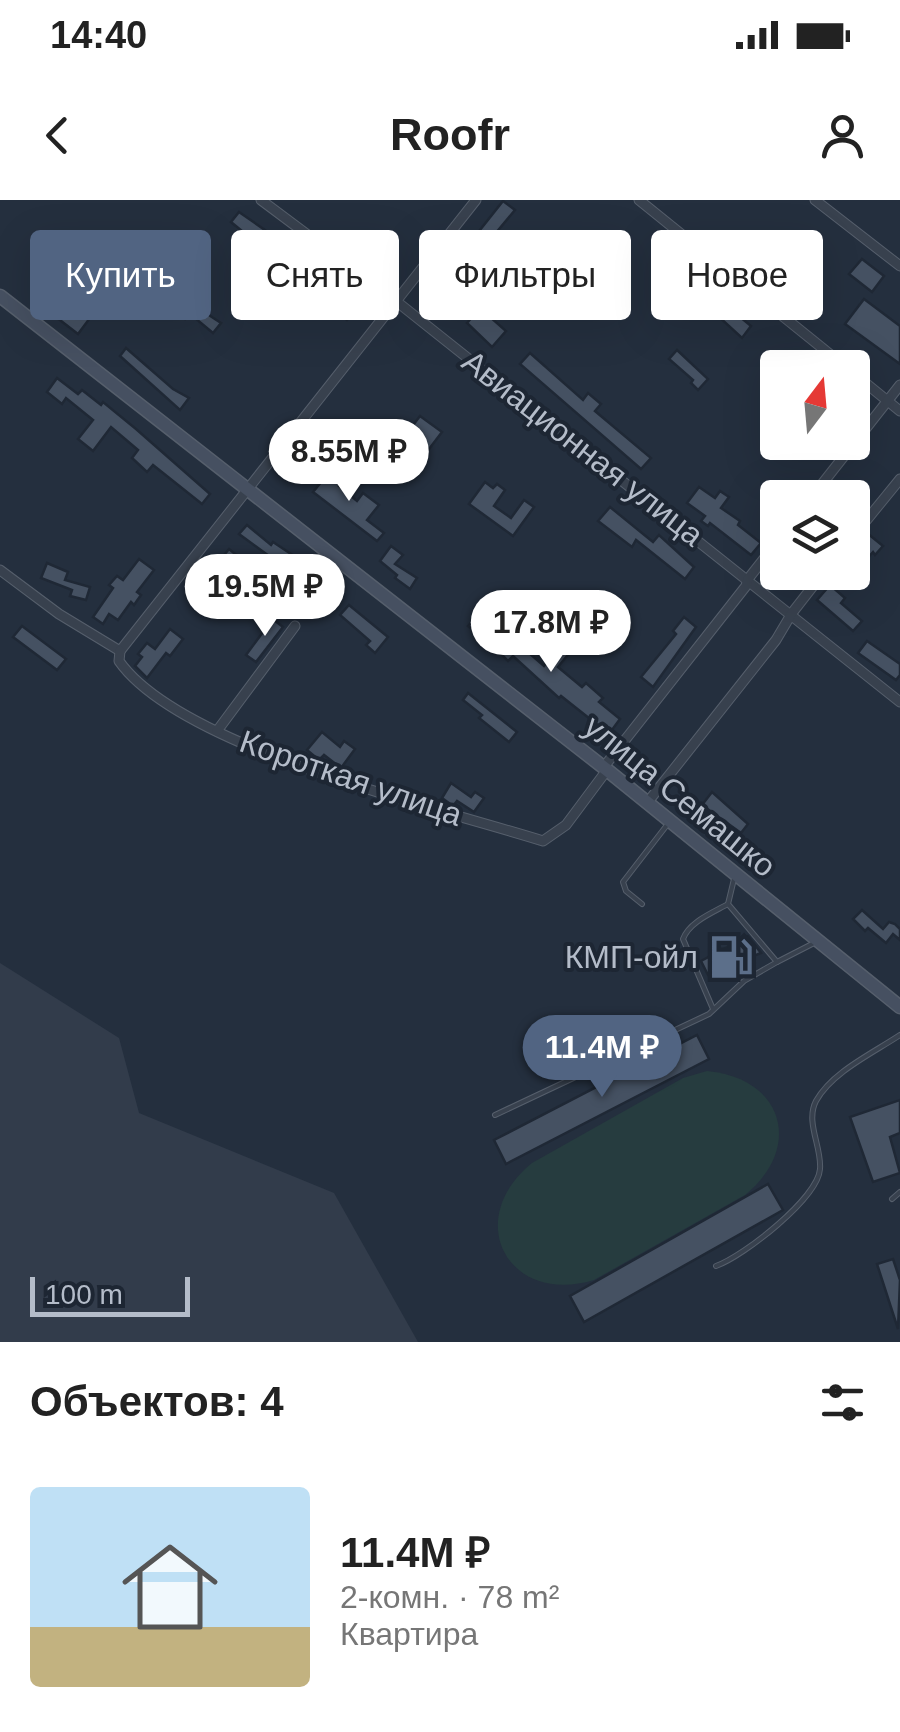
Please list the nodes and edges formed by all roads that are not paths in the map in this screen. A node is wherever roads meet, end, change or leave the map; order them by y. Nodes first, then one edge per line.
1 (261, 200) edge
2 (476, 200) edge
3 (640, 200) edge
4 (814, 200) edge
5 (301, 230) edge
6 (900, 266) edge
7 (0, 296) edge
8 (399, 297) edge
9 (399, 303) edge
10 (381, 320) edge
11 (825, 350) edge
12 (900, 385) edge
13 (870, 386) edge
14 (887, 400) junction
15 (900, 411) edge
16 (900, 478) edge
17 (826, 480) edge
18 (247, 489) junction
19 (870, 516) edge
20 (760, 564) edge
21 (0, 570) edge
22 (748, 579) junction
23 (810, 590) edge
24 (792, 613) junction
25 (295, 626) dead end
26 (120, 650) junction
27 (900, 702) edge
28 (217, 731) junction
29 (605, 769) junction
30 (647, 803) junction
31 (670, 821) junction
32 (735, 874) junction
33 (642, 904) dead end
34 (728, 904) junction
35 (818, 941) junction
36 (777, 962) junction
37 (900, 1006) edge
38 (713, 1010) junction
39 (900, 1035) edge
40 (495, 1115) dead end
41 (900, 1192) edge
42 (892, 1199) dead end
43 (716, 1266) dead end

1 - 5 street, Авиационная улица
2 - 8 street
3 - 11 street
4 - 6 street
7 - 18 main road, улица Семашко
9 - 22 street, Авиационная улица
10 - 18 street
12 - 14 street
13 - 14 street
14 - 15 street
14 - 17 street
16 - 19 street
18 - 26 street
18 - 29 main road, улица Семашко
20 - 22 street
21 - 26 street, Короткая улица
22 - 24 street, Авиационная улица
22 - 29 street
23 - 24 street
24 - 27 street, Авиационная улица
24 - 30 street
25 - 28 street
26 - 28 street, Короткая улица
28 - 29 street, Короткая улица
29 - 30 main road, улица Семашко
30 - 31 main road, улица Семашко
31 - 32 main road, улица Семашко
31 - 33 lane
32 - 34 lane
32 - 35 main road, улица Семашко
34 - 36 lane
34 - 38 lane
35 - 36 lane
35 - 37 main road, улица Семашко
36 - 38 lane
38 - 40 lane
39 - 43 lane
41 - 42 lane

